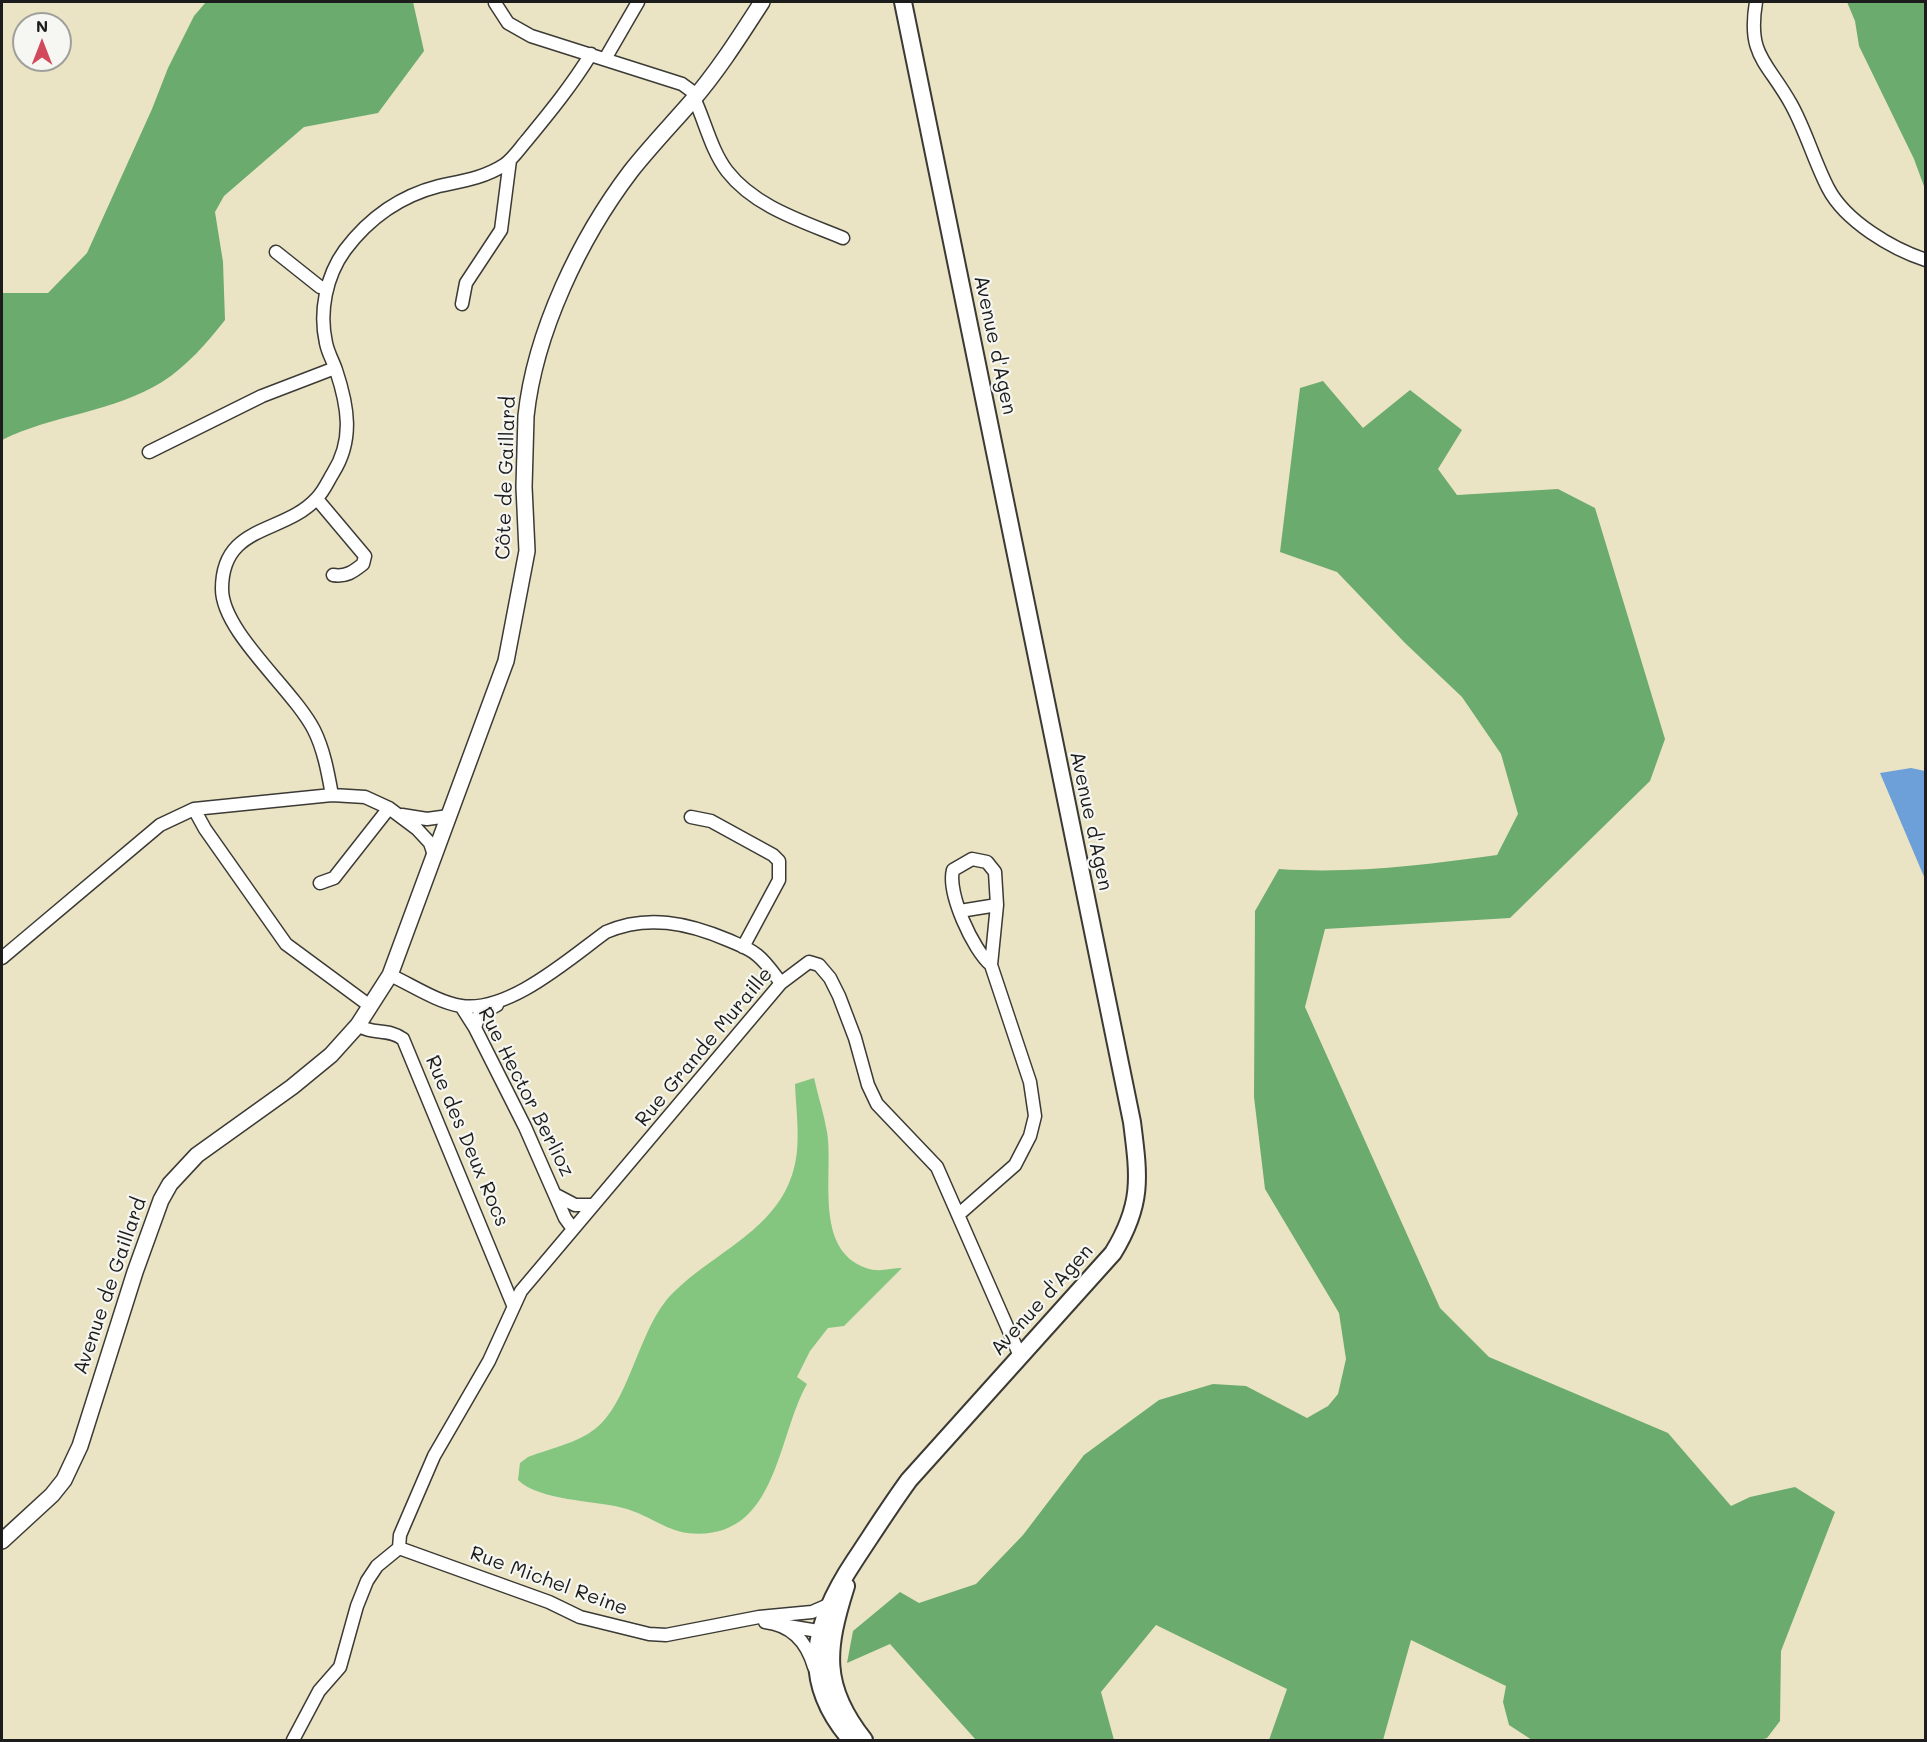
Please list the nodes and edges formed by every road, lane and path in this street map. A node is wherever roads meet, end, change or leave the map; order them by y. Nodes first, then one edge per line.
1 (638, 2) edge
2 (762, 2) edge
3 (903, 2) edge
4 (1756, 2) edge
5 (495, 3) dead end
6 (591, 54) junction
7 (605, 59) junction
8 (695, 96) junction
9 (510, 160) junction
10 (843, 238) dead end
11 (276, 252) dead end
12 (1926, 260) edge
13 (327, 289) junction
14 (462, 304) dead end
15 (335, 368) junction
16 (148, 452) dead end
17 (317, 499) junction
18 (333, 575) dead end
19 (332, 795) junction
20 (194, 809) junction
21 (393, 811) junction
22 (449, 816) junction
23 (691, 817) dead end
24 (434, 855) junction
25 (320, 883) dead end
26 (997, 905) junction
27 (960, 911) junction
28 (743, 947) junction
29 (2, 958) edge
30 (991, 965) junction
31 (390, 975) junction
32 (781, 983) junction
33 (519, 993) junction
34 (370, 1006) junction
35 (461, 1006) junction
36 (358, 1025) junction
37 (476, 1028) junction
38 (303, 1078) joint
39 (556, 1195) junction
40 (593, 1204) junction
41 (958, 1215) junction
42 (573, 1229) junction
43 (513, 1305) junction
44 (1020, 1356) junction
45 (2, 1541) edge
46 (399, 1548) junction
47 (798, 1615) junction
48 (826, 1621) junction
49 (725, 1623) junction
50 (786, 1626) junction
51 (820, 1684) junction
52 (293, 1740) edge
53 (851, 1740) edge
54 (864, 1740) edge

1 - 7 street
2 - 8 street, Côte de Gaillard
3 - 44 main road, Avenue d'Agen
4 - 12 street
5 - 6 street
6 - 7 street
6 - 9 street
7 - 8 street
8 - 10 street
8 - 22 street, Côte de Gaillard
9 - 13 street
9 - 14 street
11 - 13 street
13 - 15 street
15 - 16 street
15 - 17 street
17 - 18 street
17 - 19 street
19 - 20 street
19 - 21 street
20 - 29 street
20 - 34 street
21 - 22 street
21 - 24 street
21 - 25 street
22 - 24 street, Côte de Gaillard
23 - 28 street
24 - 31 street, Côte de Gaillard
26 - 27 street
26 - 27 street
26 - 30 street
27 - 30 street
28 - 32 street
28 - 33 street
30 - 41 street
31 - 34 street, Côte de Gaillard
31 - 35 street
32 - 40 street, Rue Grande Muraille
32 - 41 street, Rue Grande Muraille
33 - 35 street
33 - 37 street
34 - 36 street, Côte de Gaillard
35 - 37 street, Rue Hector Berlioz
36 - 38 street, Côte de Gaillard
36 - 43 street, Rue des Deux Rocs
37 - 39 street, Rue Hector Berlioz
38 - 45 street, Avenue de Gaillard
39 - 40 street, Rue Hector Berlioz
39 - 42 street, Rue Hector Berlioz
40 - 42 street, Rue Grande Muraille
41 - 44 street, Rue Grande Muraille
42 - 43 street, Rue Grande Muraille
43 - 46 street, Rue Grande Muraille
44 - 48 main road, Avenue d'Agen
46 - 49 street, Rue Michel Reine
46 - 52 street
47 - 48 street, Rue Michel Reine
47 - 48 street, Rue Michel Reine
47 - 49 street, Rue Michel Reine
48 - 50 street, Rue Michel Reine
48 - 51 main road
48 - 54 main road
49 - 50 street, Rue Michel Reine
50 - 51 street
51 - 53 main road

